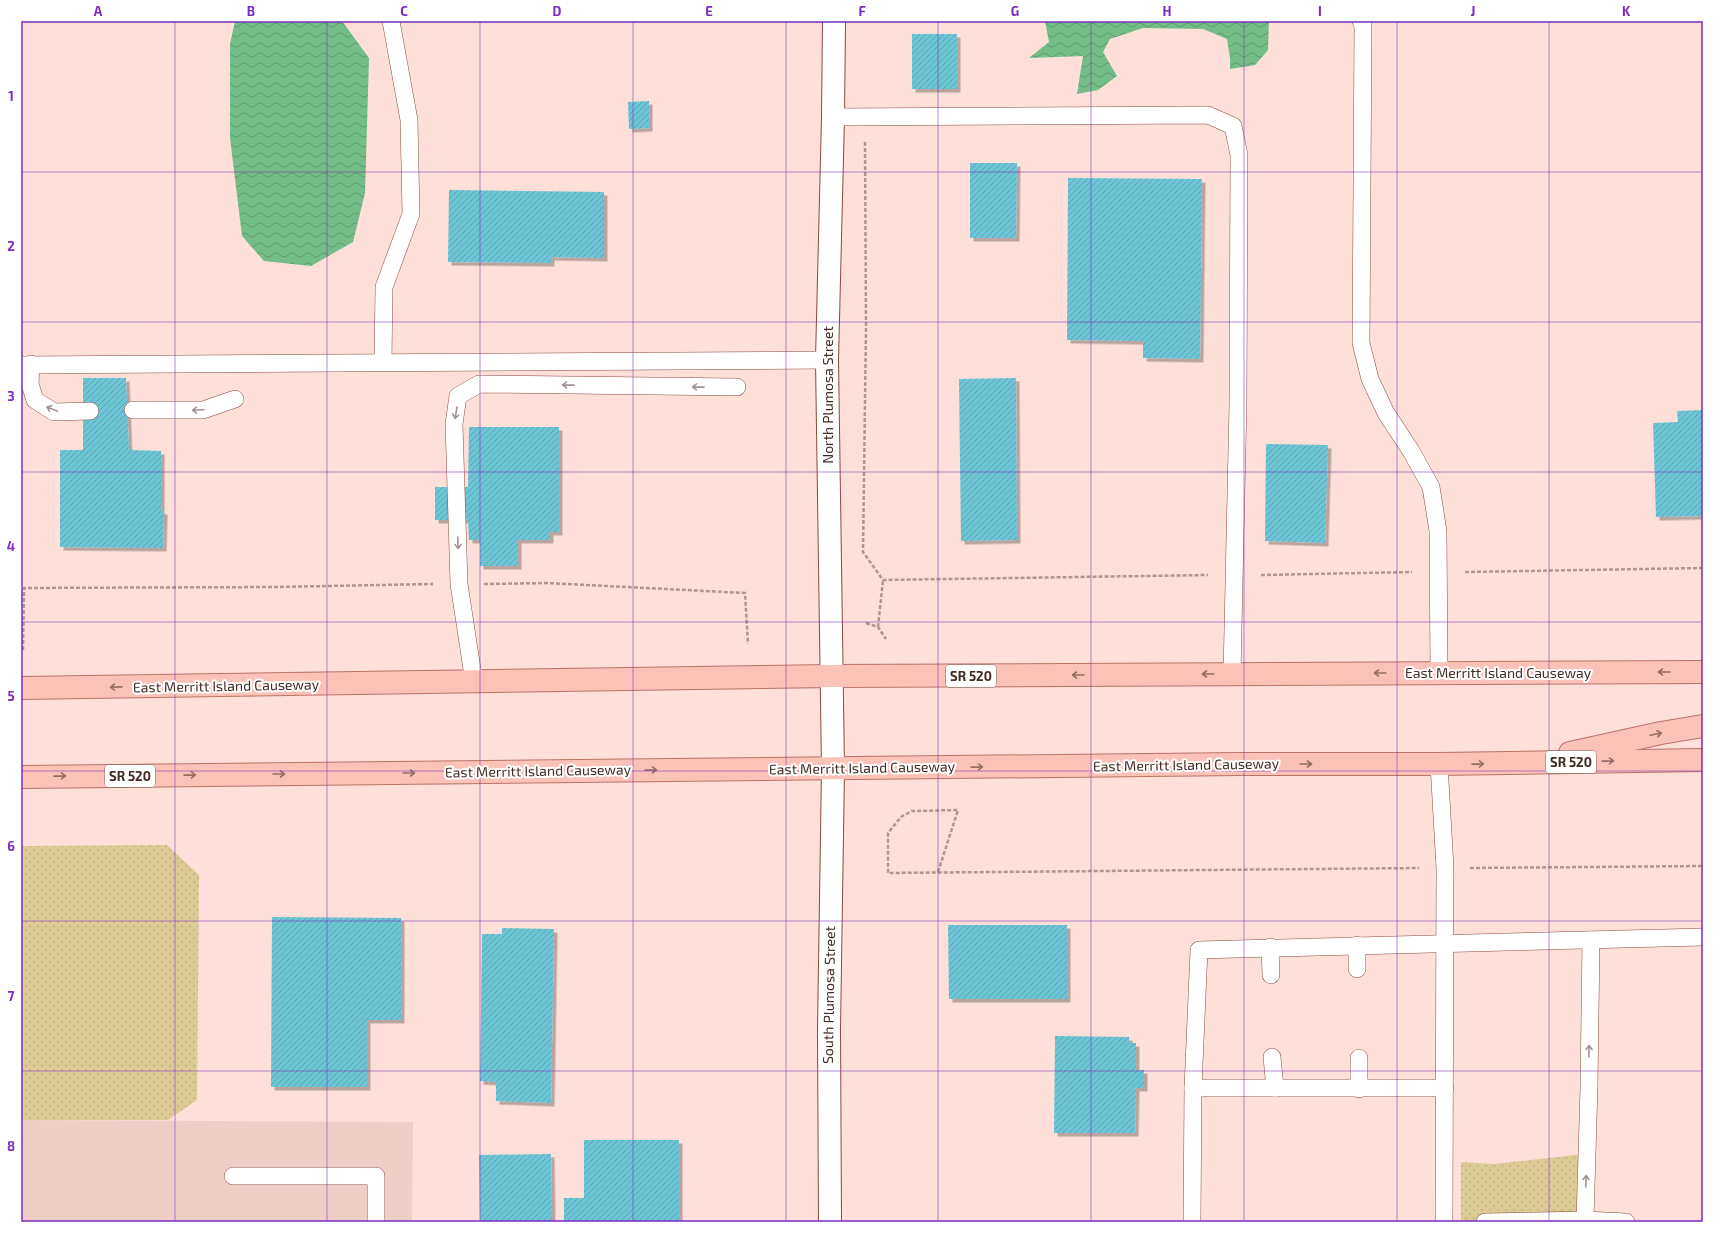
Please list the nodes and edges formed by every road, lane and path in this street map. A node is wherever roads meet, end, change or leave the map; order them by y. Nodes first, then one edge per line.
1 (391, 21) edge
2 (834, 21) edge
3 (1361, 21) edge
4 (833, 117) junction
5 (866, 117) junction
6 (827, 360) junction
7 (383, 362) junction
8 (26, 364) edge
9 (737, 387) dead end
10 (235, 399) dead end
11 (133, 410) dead end
12 (90, 411) dead end
13 (1703, 568) edge
14 (1438, 572) junction
15 (1234, 575) junction
16 (883, 580) junction
17 (459, 584) junction
18 (866, 623) dead end
19 (878, 627) junction
20 (886, 640) dead end
21 (748, 644) dead end
22 (22, 650) dead end
23 (1703, 672) edge
24 (1439, 673) junction
25 (1232, 674) junction
26 (831, 676) junction
27 (474, 682) junction
28 (21, 688) edge
29 (1703, 726) edge
30 (1703, 760) edge
31 (1522, 763) junction
32 (1439, 764) junction
33 (832, 769) junction
34 (21, 777) edge
35 (1703, 866) edge
36 (1445, 868) junction
37 (938, 872) junction
38 (1703, 937) edge
39 (1590, 940) junction
40 (1445, 943) junction
41 (1358, 945) junction
42 (1270, 947) junction
43 (1358, 969) dead end
44 (1271, 976) dead end
45 (1272, 1057) dead end
46 (1359, 1058) dead end
47 (1193, 1088) junction
48 (1275, 1088) junction
49 (1445, 1088) junction
50 (1359, 1089) junction
51 (233, 1176) dead end
52 (1585, 1220) junction
53 (376, 1222) edge
54 (831, 1222) edge
55 (1192, 1222) edge
56 (1444, 1222) edge
57 (1486, 1222) edge
58 (1626, 1222) edge

1 - 7 lane
2 - 4 street, North Plumosa Street
3 - 14 lane
4 - 5 lane
4 - 6 street, North Plumosa Street
5 - 15 lane
5 - 16 path
6 - 7 lane
6 - 26 street, North Plumosa Street
7 - 8 lane
12 -> 8 lane
9 -> 17 lane
10 -> 11 lane
13 - 14 path
14 - 15 path
14 - 24 lane
15 - 16 path
15 - 25 lane
16 - 19 path
17 - 21 path
17 - 22 path
17 - 27 lane
18 - 19 path
19 - 20 path
23 -> 24 main road, East Merritt Island Causeway / SR 520
24 -> 25 main road, East Merritt Island Causeway / SR 520
25 -> 26 main road, East Merritt Island Causeway / SR 520
26 - 27 main road, East Merritt Island Causeway / SR 520
26 - 33 street, North Plumosa Street
27 -> 28 main road, East Merritt Island Causeway / SR 520
31 -> 29 main road
31 -> 30 main road, East Merritt Island Causeway / SR 520
32 -> 31 main road, East Merritt Island Causeway / SR 520
33 -> 32 main road, East Merritt Island Causeway / SR 520
32 - 36 lane
34 -> 33 main road, East Merritt Island Causeway / SR 520
33 - 54 street, South Plumosa Street
35 - 36 path
36 - 37 path
36 - 40 lane
37 - 37 path
38 - 39 lane
39 - 40 lane
52 -> 39 lane
40 - 41 lane
40 - 49 lane
41 - 42 lane
41 - 43 lane
42 - 44 lane
42 - 47 lane
45 - 48 lane
46 - 50 lane
47 - 48 lane
47 - 55 lane
48 - 50 lane
49 - 50 lane
49 - 56 lane
51 - 53 lane
52 - 57 lane
52 - 58 lane

